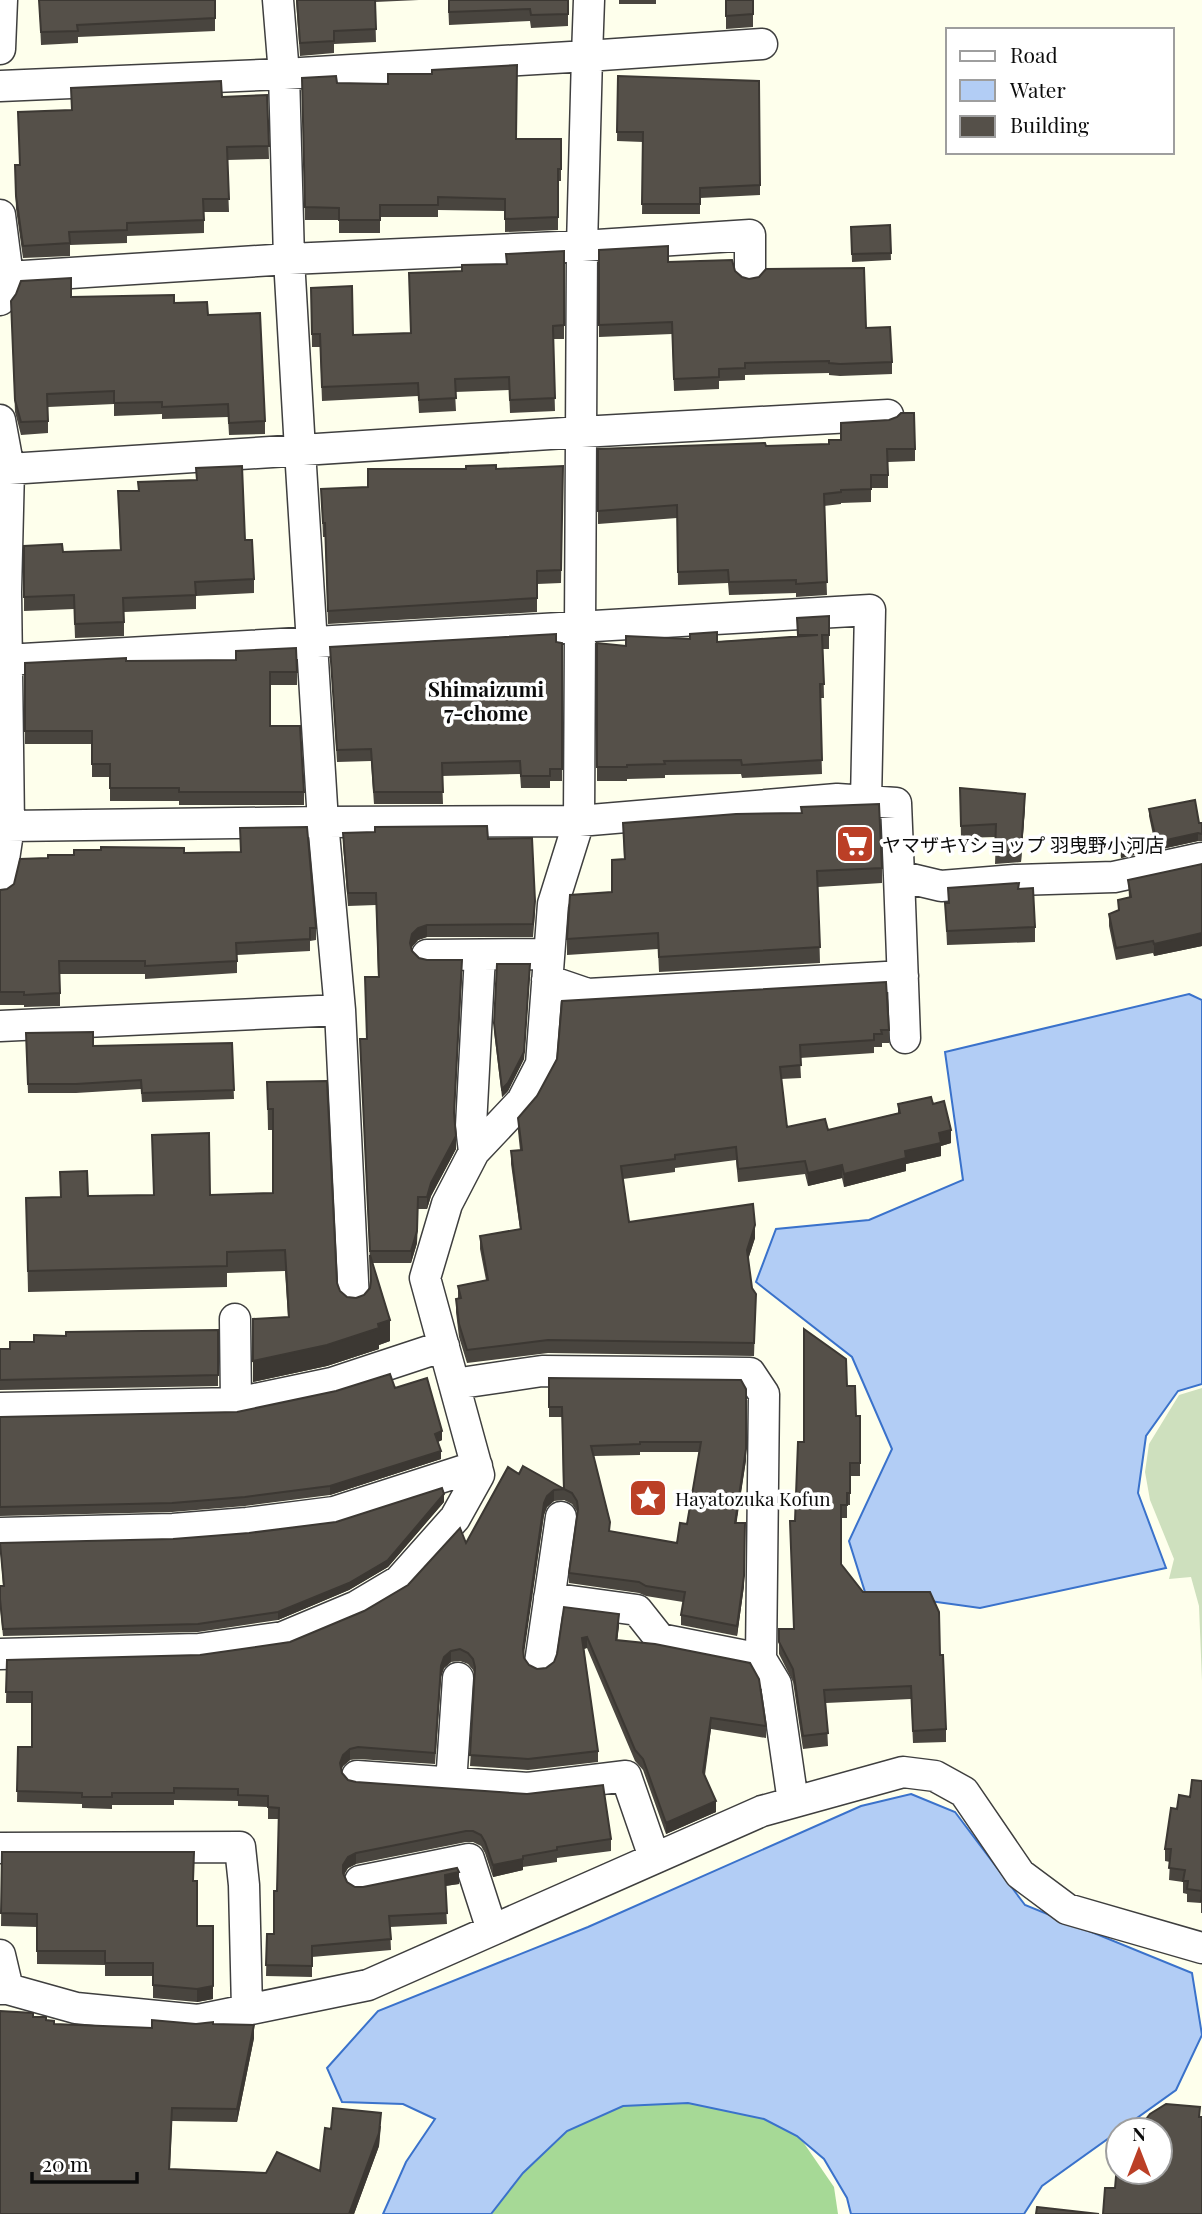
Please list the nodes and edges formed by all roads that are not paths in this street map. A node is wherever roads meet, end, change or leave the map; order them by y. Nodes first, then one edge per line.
1 (2, 0) edge
2 (278, 0) edge
3 (589, 0) edge
4 (762, 44) dead end
5 (0, 49) edge
6 (587, 56) junction
7 (284, 74) junction
8 (0, 86) edge
9 (0, 215) edge
10 (582, 246) junction
11 (289, 259) junction
12 (750, 274) dead end
13 (4, 288) edge
14 (888, 415) dead end
15 (0, 420) edge
16 (581, 432) junction
17 (300, 450) junction
18 (9, 469) junction
19 (3, 592) edge
20 (580, 626) junction
21 (313, 643) junction
22 (6, 660) junction
23 (4, 724) edge
24 (866, 801) junction
25 (323, 821) junction
26 (579, 821) junction
27 (5, 837) edge
28 (1202, 858) edge
29 (900, 876) junction
30 (0, 886) edge
31 (427, 955) dead end
32 (480, 955) junction
33 (548, 967) junction
34 (903, 976) junction
35 (340, 1010) junction
36 (0, 1026) edge
37 (905, 1038) dead end
38 (474, 1152) junction
39 (354, 1302) edge
40 (235, 1319) dead end
41 (444, 1346) junction
42 (454, 1384) junction
43 (236, 1403) junction
44 (0, 1408) edge
45 (477, 1466) junction
46 (561, 1517) dead end
47 (0, 1533) edge
48 (550, 1598) junction
49 (0, 1654) edge
50 (761, 1659) junction
51 (540, 1663) dead end
52 (457, 1678) dead end
53 (357, 1776) dead end
54 (451, 1784) junction
55 (793, 1802) junction
56 (0, 1848) edge
57 (654, 1857) junction
58 (360, 1881) dead end
59 (492, 1930) junction
60 (1202, 1948) edge
61 (0, 1955) edge
62 (4, 1989) edge
63 (247, 2010) junction

1 - 5 street
2 - 7 street
3 - 6 street
4 - 6 street
6 - 7 street
6 - 10 street
7 - 8 street
7 - 11 street
9 - 13 street
10 - 11 street
10 - 12 street
10 - 16 street
11 - 13 street
11 - 17 street
14 - 16 street
15 - 18 street
16 - 17 street
16 - 20 street
17 - 18 street
17 - 21 street
18 - 19 street
19 - 22 street
20 - 21 street
20 - 24 street
20 - 26 street
21 - 22 street
21 - 25 street
22 - 23 street
23 - 27 street
24 - 26 street
24 - 29 street
25 - 26 street
25 - 27 street
25 - 35 street
26 - 33 street
27 - 30 street
28 - 29 street
29 - 34 street
31 - 32 street
32 - 33 street
32 - 38 street
33 - 34 street
33 - 38 street
34 - 37 street
35 - 36 street
35 - 39 street
38 - 41 street
40 - 43 street
41 - 42 street
41 - 43 street
42 - 45 street
42 - 50 street
43 - 44 street
45 - 47 street
45 - 49 street
46 - 48 street
48 - 50 street
48 - 51 street
50 - 55 street
52 - 54 street
53 - 54 street
54 - 57 street
55 - 57 street
55 - 60 street
56 - 63 street
57 - 59 street
58 - 59 street
59 - 63 street
61 - 62 street
62 - 63 street

